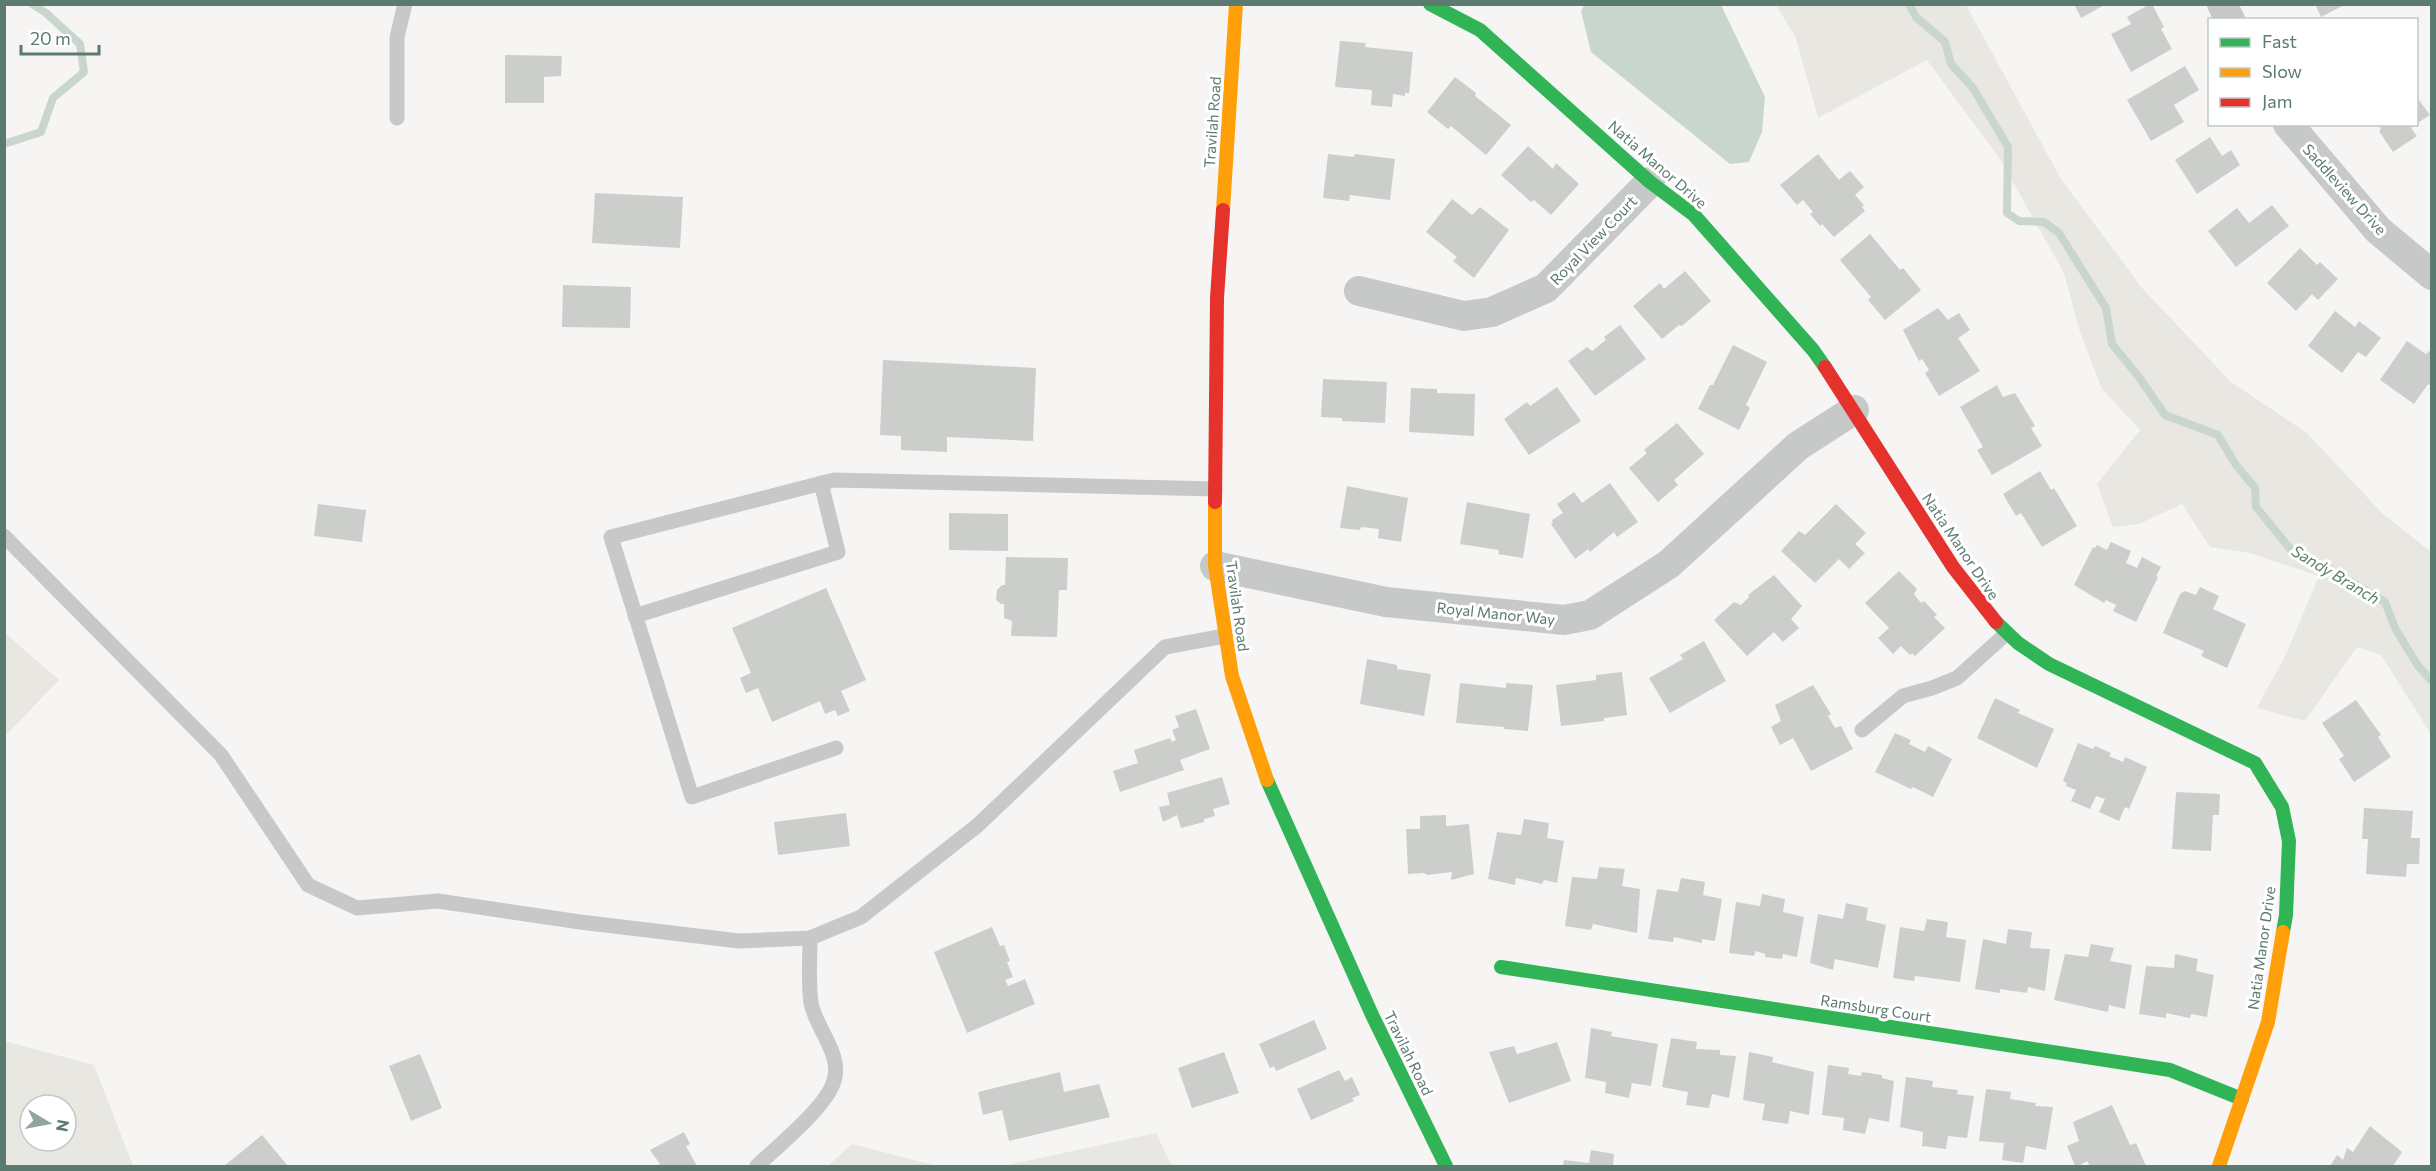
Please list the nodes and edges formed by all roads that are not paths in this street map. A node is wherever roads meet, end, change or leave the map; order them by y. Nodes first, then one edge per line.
1 (405, 4) edge
2 (1236, 4) edge
3 (1430, 4) edge
4 (2222, 4) edge
5 (2229, 18) edge
6 (397, 118) dead end
7 (2290, 126) edge
8 (1650, 182) junction
9 (2432, 275) edge
10 (1359, 291) dead end
11 (1854, 410) junction
12 (821, 483) junction
13 (1215, 489) junction
14 (4, 536) edge
15 (1215, 566) junction
16 (635, 616) junction
17 (2007, 633) junction
18 (1225, 636) junction
19 (1862, 730) dead end
20 (836, 748) dead end
21 (810, 938) junction
22 (1501, 967) dead end
23 (2242, 1099) junction
24 (757, 1167) edge
25 (1446, 1167) edge
26 (2219, 1167) edge

1 - 6 lane
2 - 13 street, Travilah Road
3 - 8 street, Natia Manor Drive
4 - 5 street
7 - 9 street, Saddleview Drive
8 - 10 street, Royal View Court
8 - 11 street, Natia Manor Drive
11 - 15 street, Royal Manor Way
11 - 17 street, Natia Manor Drive
12 - 13 lane
12 - 16 lane
12 - 16 lane
13 - 15 street, Travilah Road
14 - 21 lane
15 - 18 street, Travilah Road
16 - 20 lane
17 - 19 lane
17 - 23 street, Natia Manor Drive
18 - 21 lane
18 - 25 street, Travilah Road
21 - 24 lane
22 - 23 street, Ramsburg Court
23 - 26 street, Natia Manor Drive

